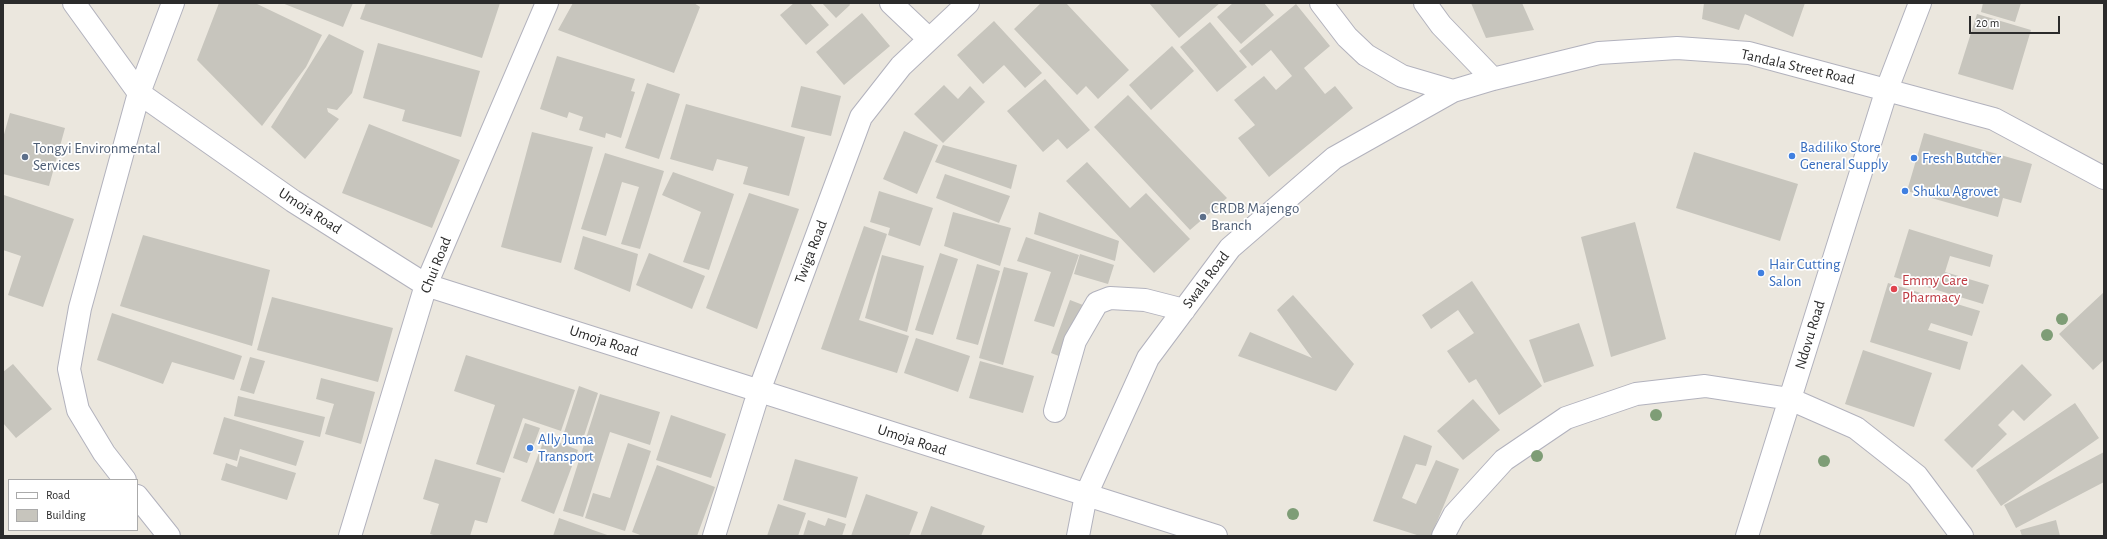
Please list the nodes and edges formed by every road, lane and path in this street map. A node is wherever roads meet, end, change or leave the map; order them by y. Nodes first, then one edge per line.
1 (74, 3) edge
2 (172, 3) edge
3 (547, 3) edge
4 (891, 3) edge
5 (968, 3) edge
6 (1321, 3) edge
7 (1425, 3) edge
8 (1920, 3) edge
9 (929, 39) junction
10 (1493, 79) junction
11 (1887, 89) junction
12 (1453, 91) junction
13 (139, 93) junction
14 (2104, 178) edge
15 (426, 285) junction
16 (1184, 310) junction
17 (759, 391) junction
18 (1790, 399) junction
19 (1055, 411) dead end
20 (124, 479) edge
21 (1086, 495) junction
22 (138, 497) edge
23 (169, 536) edge
24 (350, 536) edge
25 (714, 536) edge
26 (1078, 536) edge
27 (1216, 536) edge
28 (1444, 536) edge
29 (1748, 536) edge
30 (1962, 536) edge

1 - 13 street, Umoja Road
2 - 13 street
3 - 15 street, Chui Road
4 - 9 street
5 - 9 street, Twiga Road
6 - 12 street
7 - 10 street
8 - 11 street, Ndovu Road
9 - 17 street, Twiga Road
10 - 11 street, Tandala Street Road
10 - 12 street, Tandala Street Road
11 - 14 street, Tandala Street Road
11 - 18 street, Ndovu Road
12 - 16 street, Swala Road
13 - 15 street, Umoja Road
13 - 20 street
15 - 17 street, Umoja Road
15 - 24 street, Chui Road
16 - 19 street
16 - 21 street, Swala Road
17 - 21 street, Umoja Road
17 - 25 street, Twiga Road
18 - 28 street
18 - 29 street, Ndovu Road
18 - 30 street
21 - 26 street, Swala Road
21 - 27 street, Umoja Road
22 - 23 street

